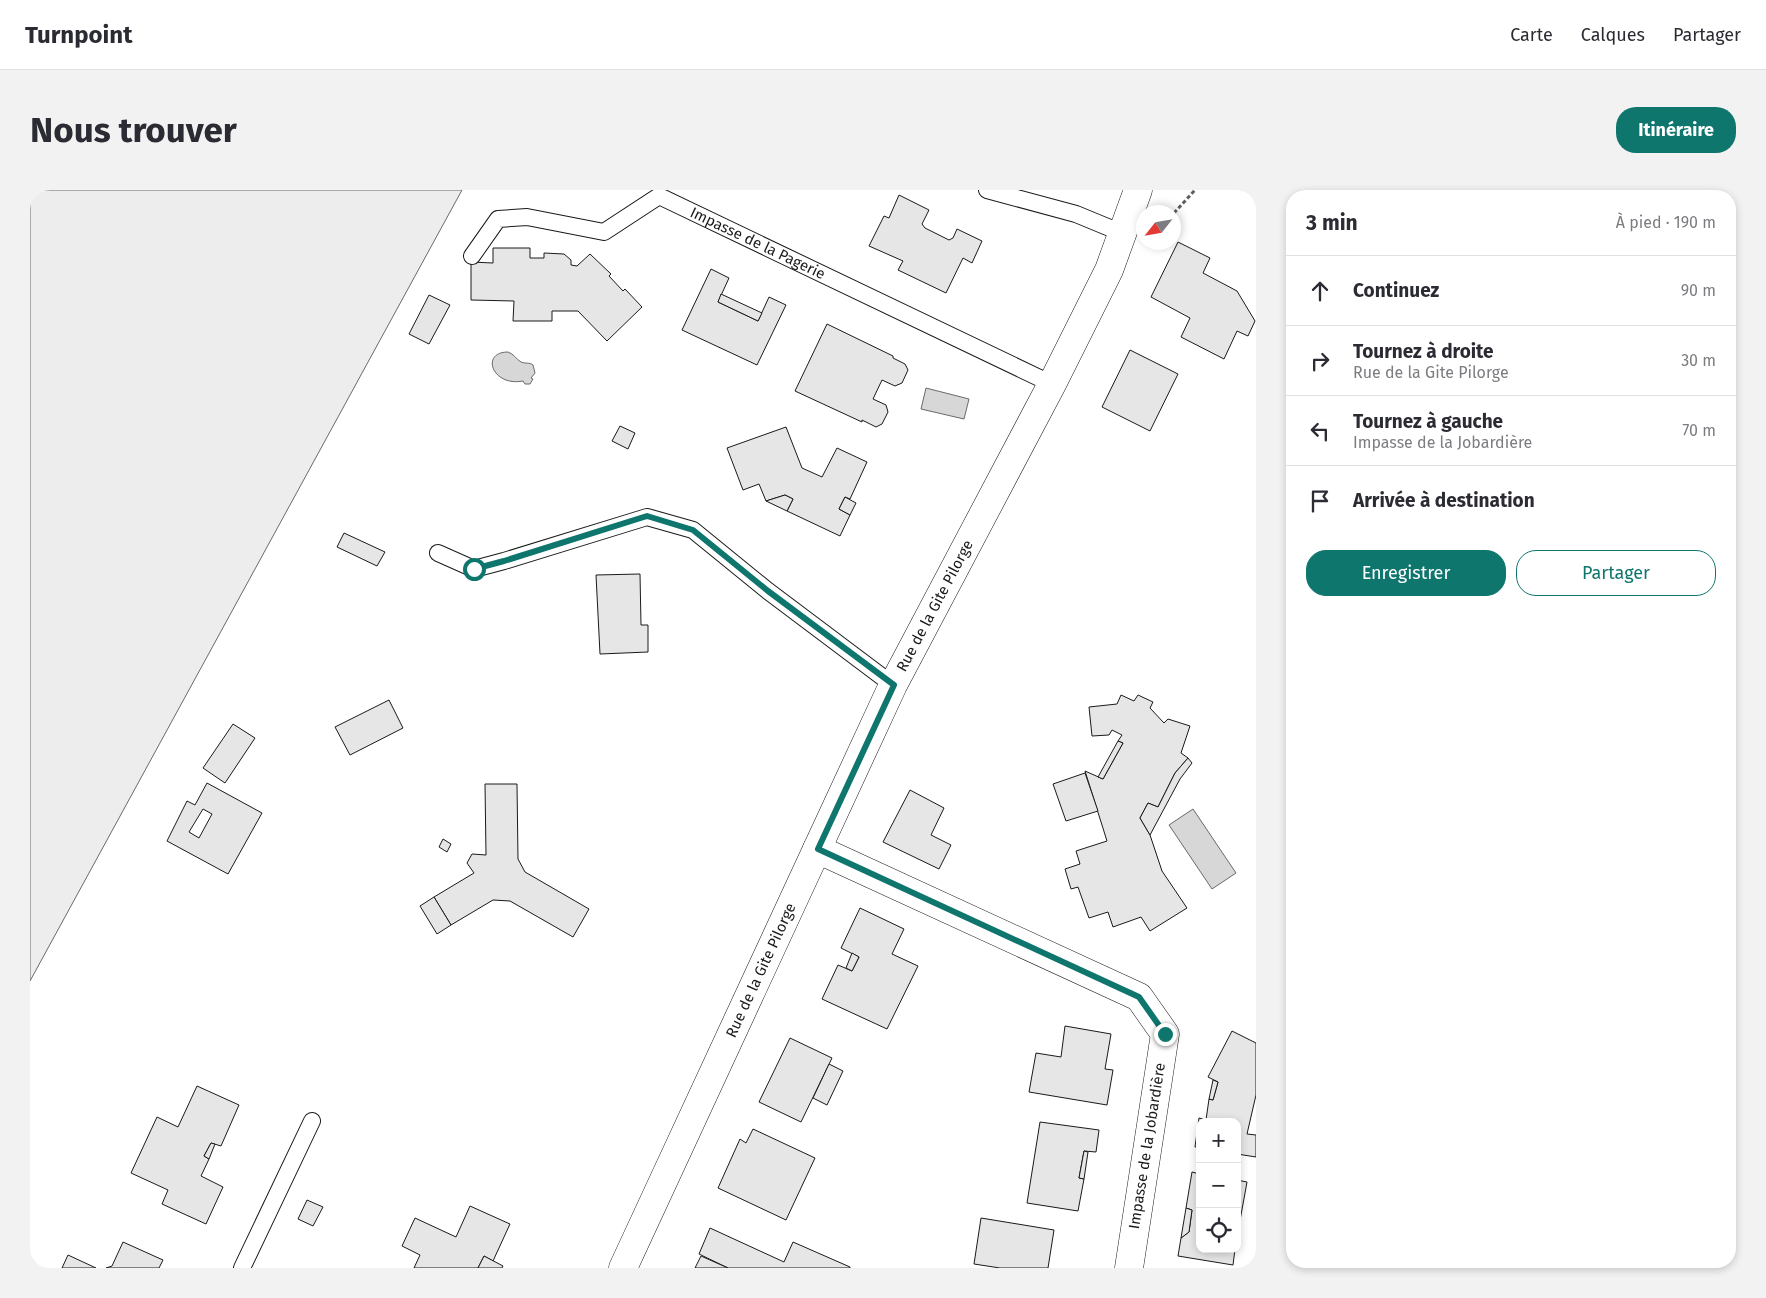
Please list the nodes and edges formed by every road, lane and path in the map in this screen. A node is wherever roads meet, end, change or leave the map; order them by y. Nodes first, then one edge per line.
1 (987, 190) edge
2 (1138, 190) edge
3 (1195, 190) edge
4 (1181, 205) edge
5 (1122, 234) junction
6 (472, 256) dead end
7 (1052, 384) junction
8 (438, 553) dead end
9 (894, 685) junction
10 (818, 849) junction
11 (312, 1121) dead end
12 (242, 1268) edge
13 (624, 1268) edge
14 (1129, 1268) edge

1 - 5 lane
2 - 5 street, Rue de la Gite Pilorge
3 - 4 path
5 - 7 street, Rue de la Gite Pilorge
6 - 7 lane, Impasse de la Pagerie
7 - 9 street, Rue de la Gite Pilorge
8 - 9 lane
9 - 10 street, Rue de la Gite Pilorge
10 - 13 street, Rue de la Gite Pilorge
10 - 14 street, Impasse de la Jobardière
11 - 12 lane

